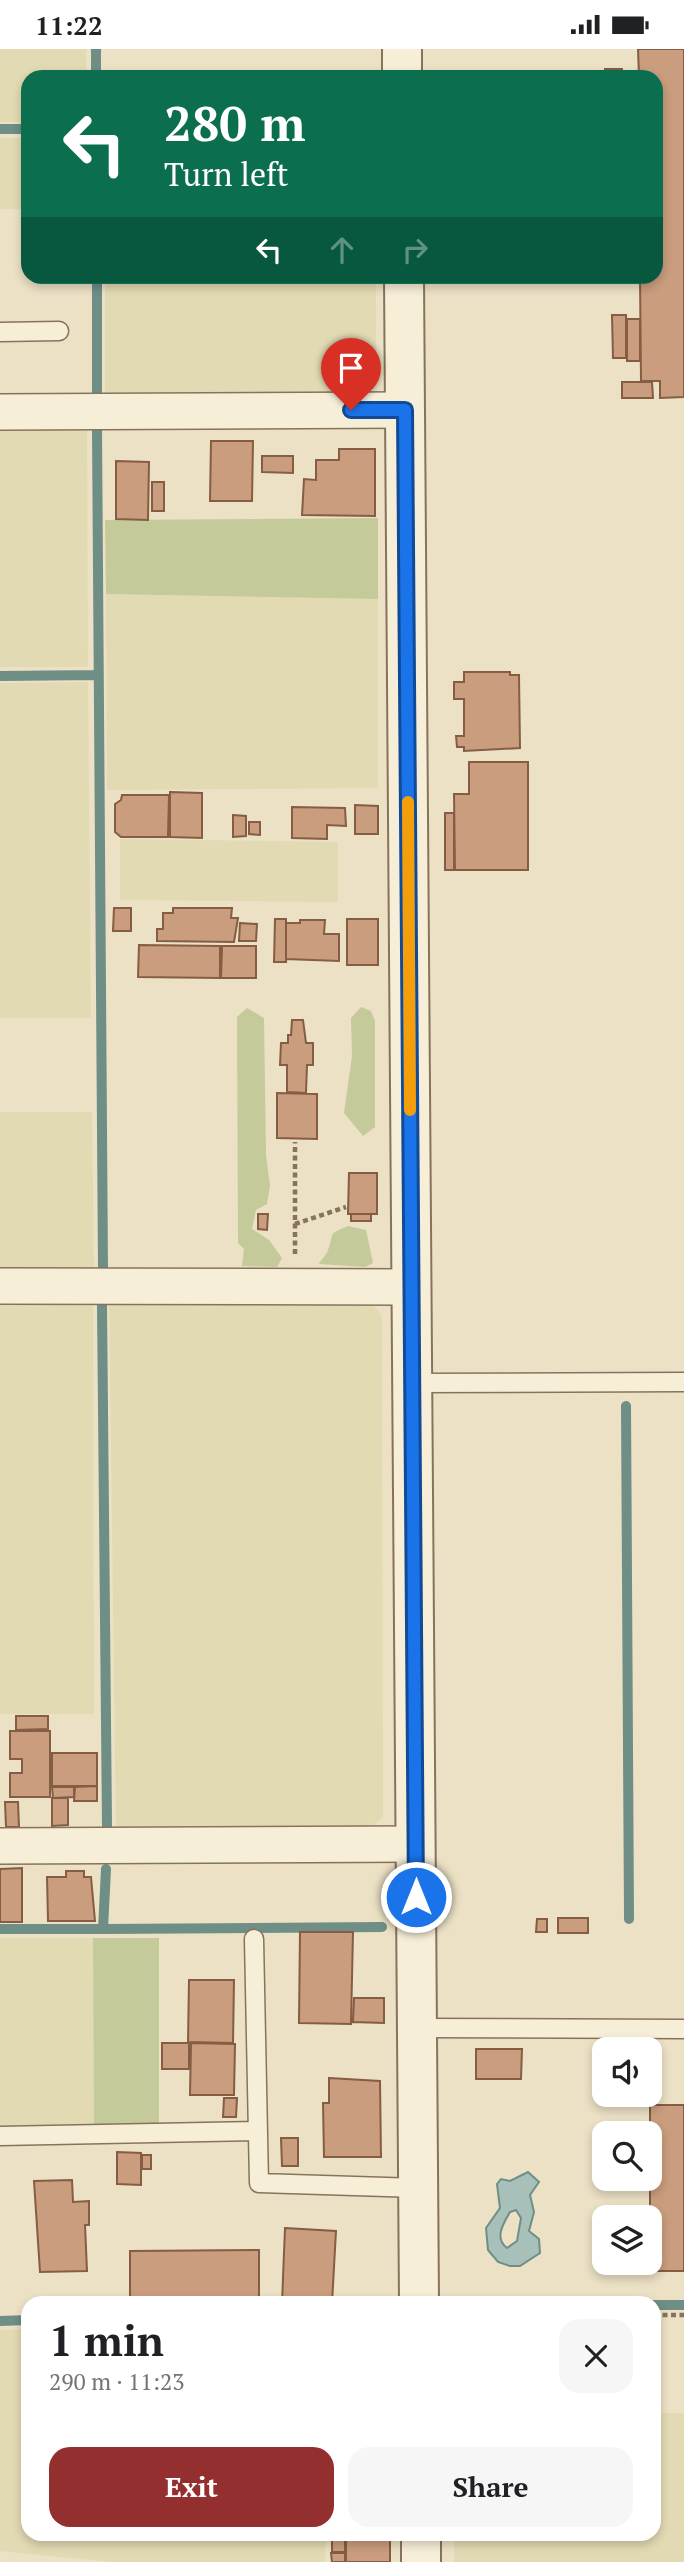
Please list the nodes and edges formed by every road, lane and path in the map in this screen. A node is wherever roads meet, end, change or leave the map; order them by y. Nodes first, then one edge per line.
1 (402, 49) edge
2 (402, 70) edge
3 (404, 284) edge
4 (59, 331) dead end
5 (0, 332) edge
6 (405, 410) junction
7 (0, 412) edge
8 (295, 1142) dead end
9 (345, 1207) dead end
10 (295, 1224) junction
11 (0, 1286) edge
12 (295, 1287) junction
13 (411, 1287) junction
14 (684, 1382) edge
15 (412, 1383) junction
16 (416, 1844) junction
17 (0, 1846) edge
18 (254, 1939) dead end
19 (417, 2028) junction
20 (684, 2029) edge
21 (257, 2131) junction
22 (0, 2136) edge
23 (418, 2188) junction
24 (419, 2296) edge
25 (661, 2315) edge
26 (684, 2315) edge
27 (421, 2541) edge
28 (421, 2562) edge

1 - 2 street
3 - 6 street
4 - 5 lane
6 - 7 street
6 - 13 street
8 - 10 path
9 - 10 path
10 - 12 path
11 - 12 street
12 - 13 street
13 - 15 street
14 - 15 lane
15 - 16 street
16 - 17 street
16 - 19 street
18 - 21 lane
19 - 20 lane
19 - 23 street
21 - 22 lane
21 - 23 lane
23 - 24 street
25 - 26 path
27 - 28 street

